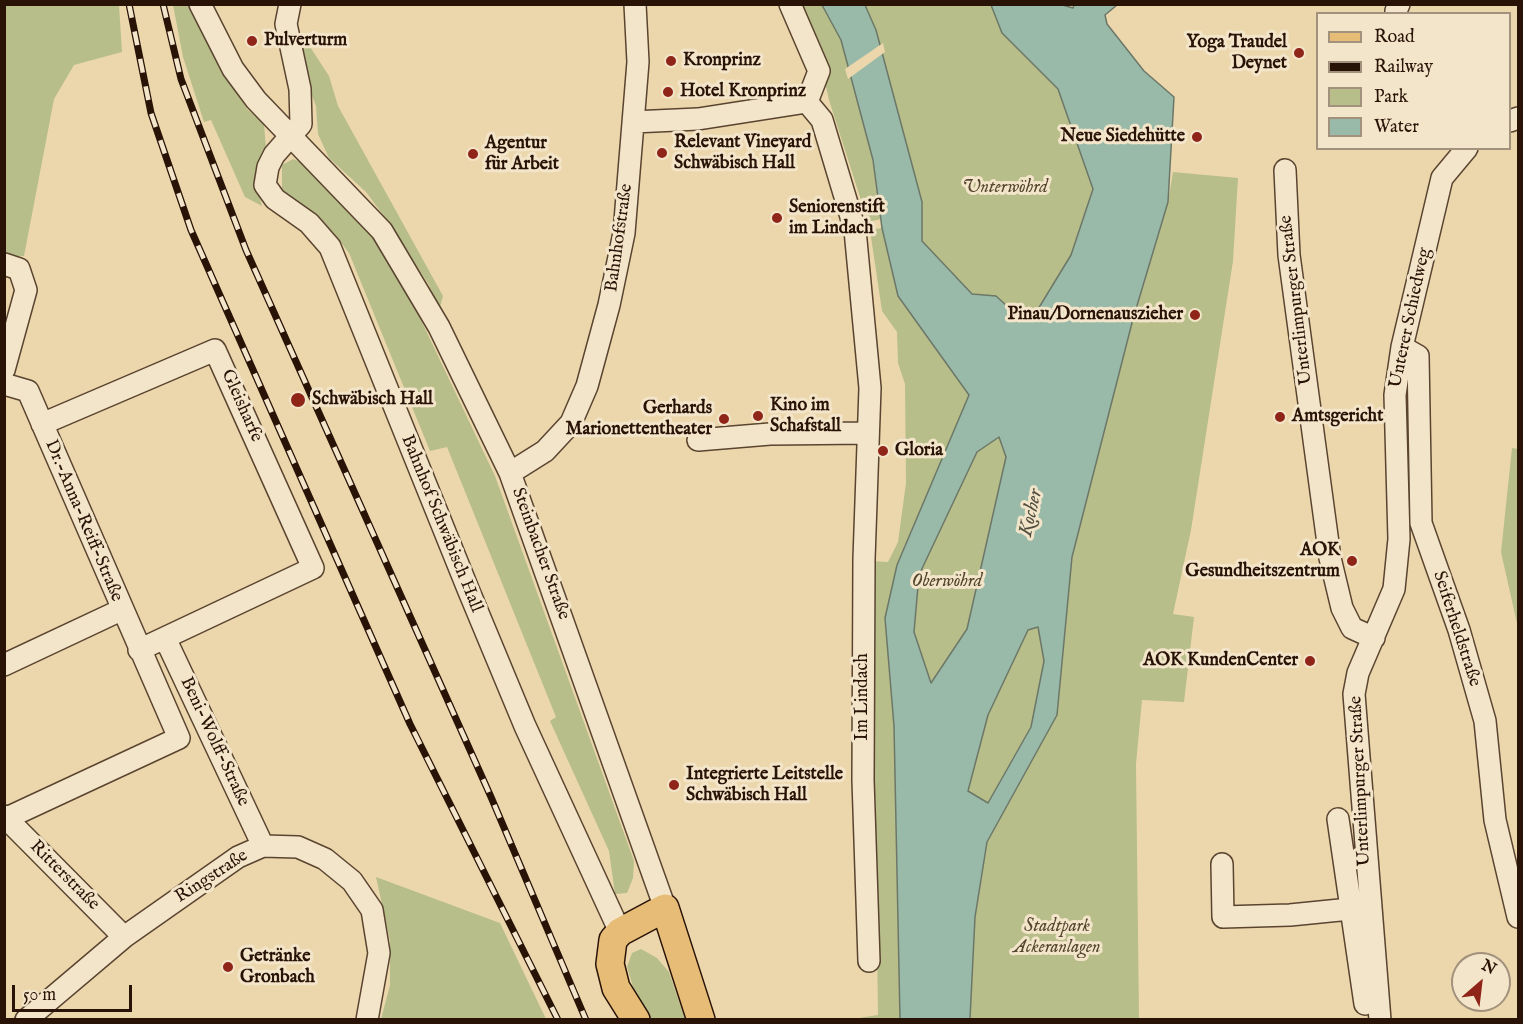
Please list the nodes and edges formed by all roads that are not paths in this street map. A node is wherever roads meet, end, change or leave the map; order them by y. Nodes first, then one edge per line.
1 (200, 4) edge
2 (290, 4) edge
3 (635, 4) edge
4 (790, 4) edge
5 (807, 102) junction
6 (633, 122) junction
7 (291, 136) junction
8 (1465, 150) edge
9 (1285, 170) dead end
10 (12, 266) edge
11 (1402, 347) junction
12 (4, 370) edge
13 (4, 384) edge
14 (42, 424) junction
15 (868, 433) junction
16 (698, 440) dead end
17 (510, 473) junction
18 (121, 610) junction
19 (165, 638) junction
20 (1374, 638) junction
21 (139, 650) junction
22 (4, 665) edge
23 (6, 817) edge
24 (1338, 819) dead end
25 (263, 846) junction
26 (1222, 864) dead end
27 (665, 908) junction
28 (1350, 909) junction
29 (1518, 917) edge
30 (620, 932) junction
31 (124, 937) junction
32 (869, 961) dead end
33 (26, 1020) edge
34 (367, 1020) edge
35 (636, 1020) edge
36 (701, 1020) edge
37 (1367, 1020) edge
38 (1380, 1020) edge

1 - 7 street, Steinbacher Straße
2 - 7 street
3 - 6 street, Bahnhofstraße
4 - 5 street
5 - 6 street
5 - 15 street, Im Lindach
6 - 17 street, Bahnhofstraße
7 - 17 street, Steinbacher Straße
7 - 30 street, Bahnhof Schwäbisch Hall
8 - 11 street, Unterer Schiedweg
9 - 20 street, Unterlimpurger Straße
10 - 12 street
11 - 20 street, Unterer Schiedweg
11 - 29 street, Seiferheldstraße
13 - 14 street, Dr.-Anna-Reiff-Straße
14 - 18 street, Dr.-Anna-Reiff-Straße
14 - 19 street, Gleisharfe
15 - 16 street
15 - 32 street, Im Lindach
17 - 27 street, Steinbacher Straße
18 - 21 street, Dr.-Anna-Reiff-Straße
18 - 22 street
19 - 21 street
19 - 25 street, Beni-Wolff-Straße
20 - 38 street, Unterlimpurger Straße
21 - 23 street, Dr.-Anna-Reiff-Straße
23 - 31 street, Ritterstraße
24 - 28 street, Unterlimpurger Straße
25 - 31 street, Ringstraße
25 - 34 street, Ringstraße
26 - 28 street
27 - 30 main road
27 - 36 main road, Steinbacher Straße
28 - 37 street, Unterlimpurger Straße
30 - 35 main road
31 - 33 street, Ringstraße

